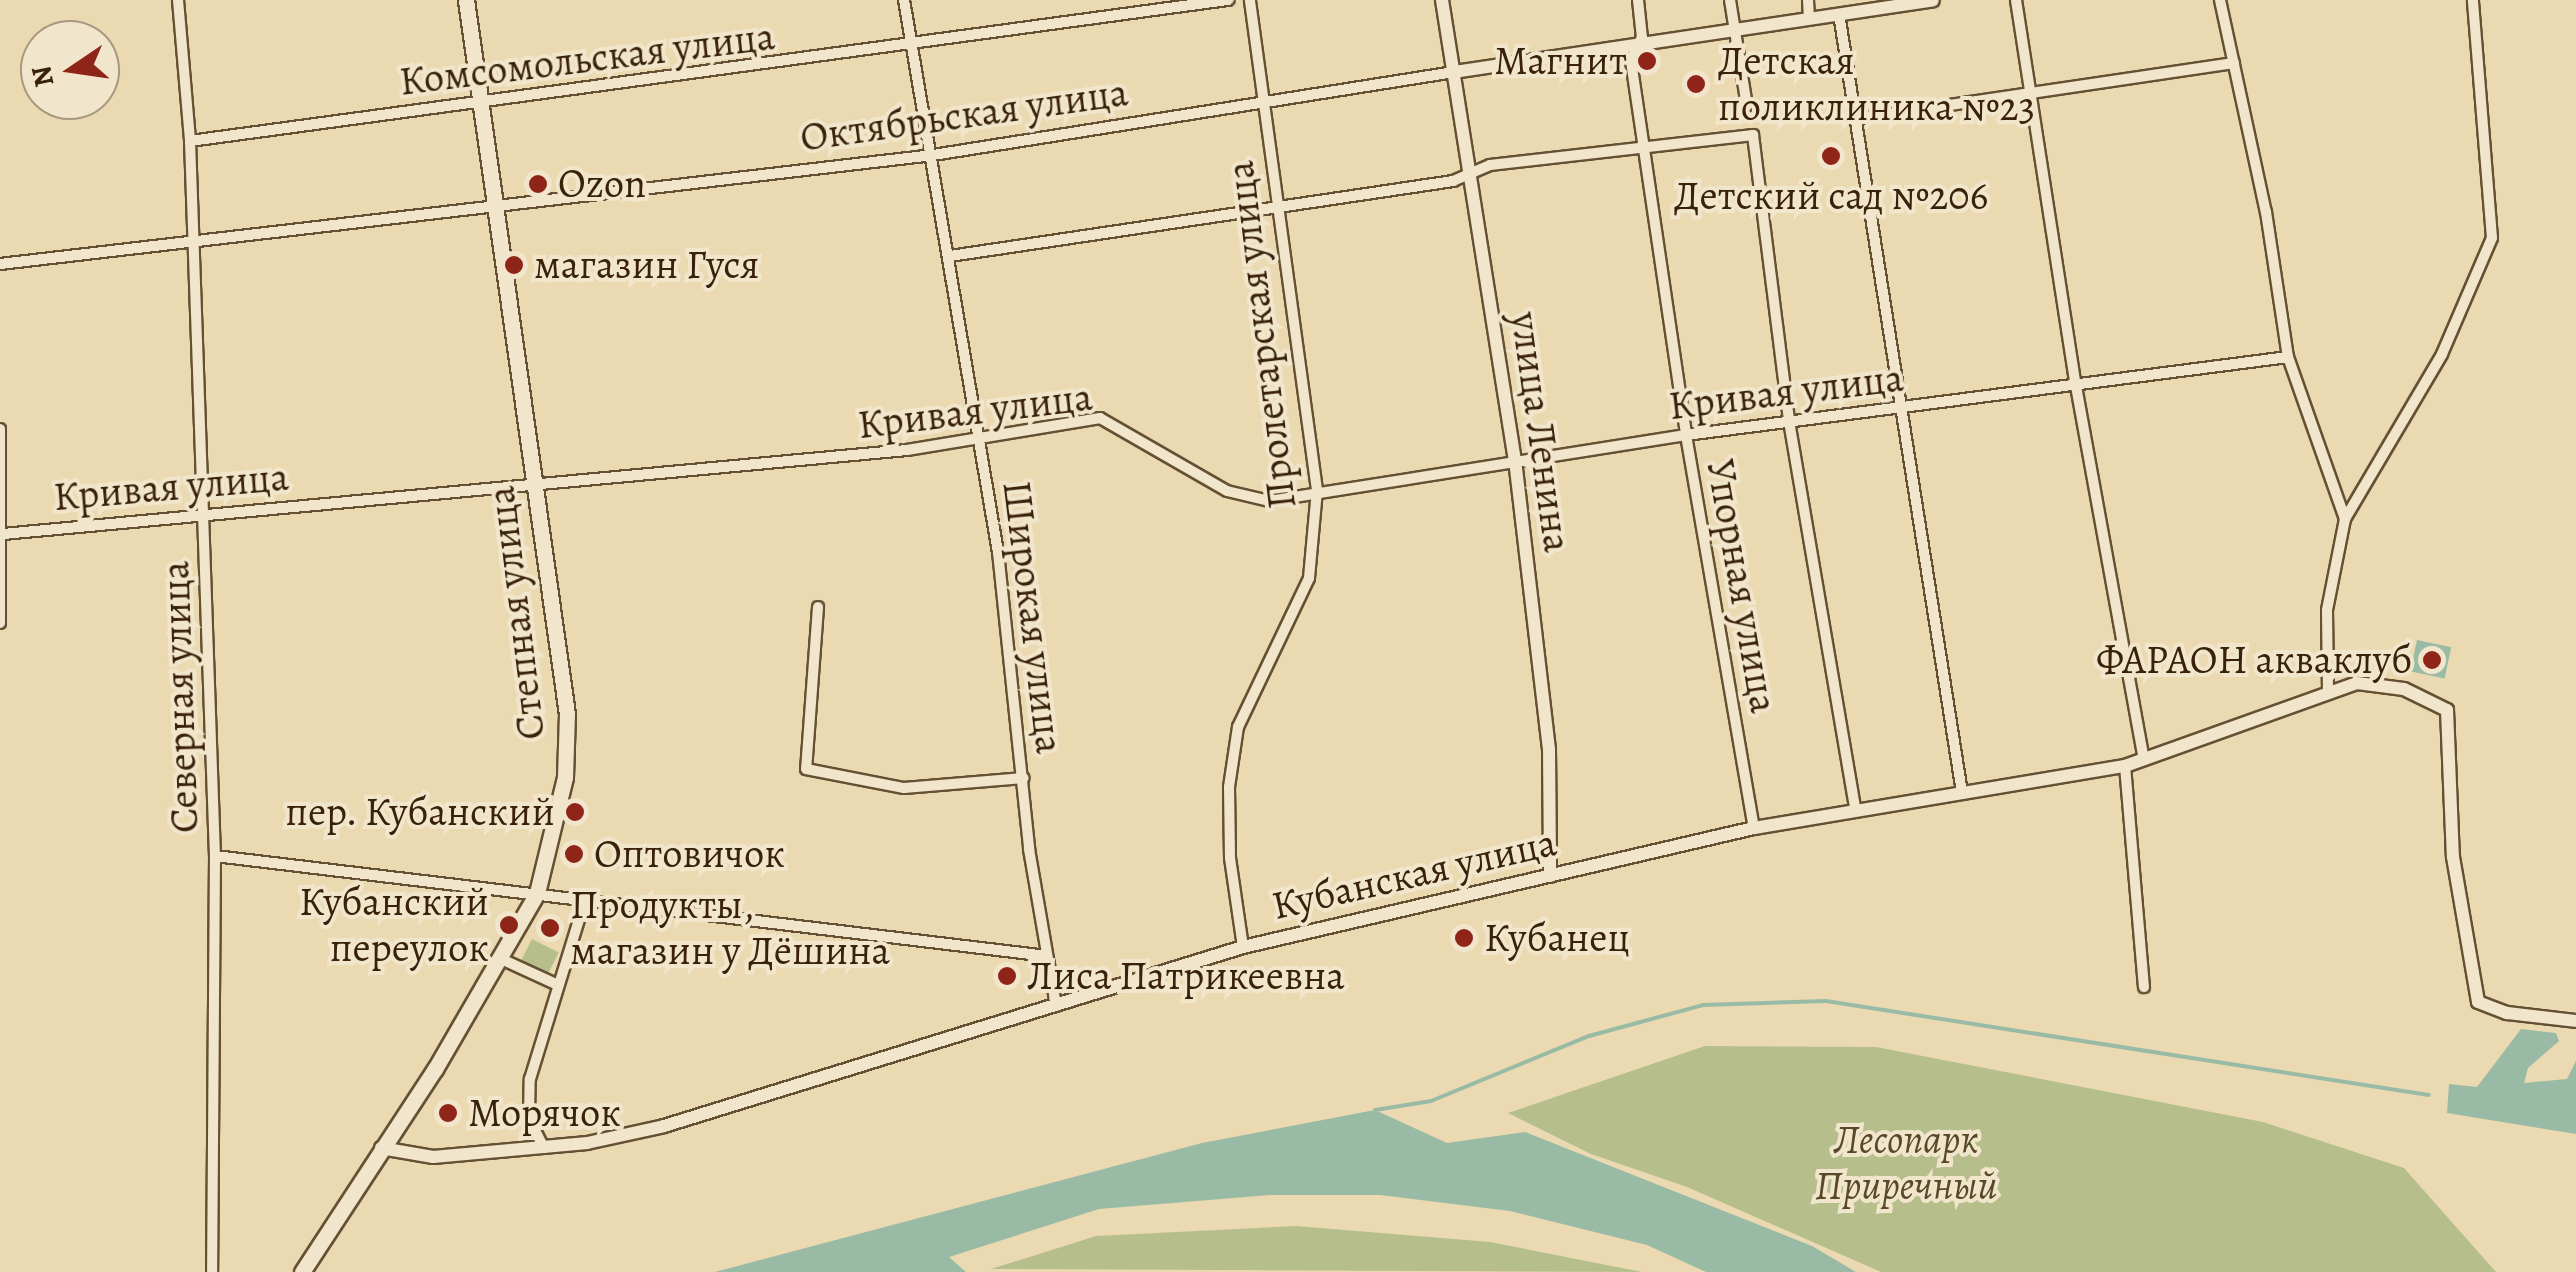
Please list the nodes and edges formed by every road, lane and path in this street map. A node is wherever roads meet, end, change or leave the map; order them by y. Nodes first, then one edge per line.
1 (178, 0) edge
2 (466, 0) edge
3 (904, 0) edge
4 (1228, 0) edge
5 (1250, 0) edge
6 (1442, 0) edge
7 (1638, 0) edge
8 (1730, 0) edge
9 (1808, 0) edge
10 (1933, 0) edge
11 (2016, 0) edge
12 (2220, 0) edge
13 (2473, 0) edge
14 (1839, 14) junction
15 (1810, 19) junction
16 (1733, 30) junction
17 (912, 48) junction
18 (1635, 48) junction
19 (2234, 64) junction
20 (1454, 72) junction
21 (2032, 92) junction
22 (480, 102) junction
23 (1264, 103) junction
24 (1746, 106) dead end
25 (1855, 119) junction
26 (190, 141) junction
27 (1645, 150) junction
28 (933, 156) junction
29 (1469, 173) junction
30 (1280, 208) junction
31 (498, 210) junction
32 (192, 244) junction
33 (950, 256) junction
34 (0, 264) edge
35 (2288, 358) junction
36 (2076, 386) junction
37 (1896, 408) junction
38 (1790, 421) junction
39 (0, 429) edge
40 (1686, 435) junction
41 (978, 438) junction
42 (1516, 460) junction
43 (534, 488) junction
44 (1317, 490) junction
45 (204, 513) junction
46 (2346, 519) junction
47 (3, 534) junction
48 (818, 607) dead end
49 (0, 623) edge
50 (2328, 694) junction
51 (2144, 759) junction
52 (2125, 766) junction
53 (1024, 778) junction
54 (1962, 792) junction
55 (1856, 808) junction
56 (1754, 828) junction
57 (215, 856) junction
58 (1550, 876) junction
59 (537, 893) junction
60 (586, 897) junction
61 (1243, 947) junction
62 (1047, 956) junction
63 (498, 958) junction
64 (558, 985) junction
65 (2144, 987) dead end
66 (1056, 1006) junction
67 (2576, 1020) edge
68 (381, 1148) junction
69 (544, 1148) junction
70 (212, 1272) edge
71 (302, 1272) edge

1 - 26 street, Северная улица
2 - 22 main road, Степная улица
3 - 17 street, Широкая улица
4 - 17 street, Комсомольская улица
5 - 23 street, Пролетарская улица
6 - 20 street, улица Ленина
7 - 18 street, Упорная улица
8 - 16 street
9 - 15 street
10 - 14 street, Октябрьская улица
11 - 21 street
12 - 19 street
13 - 46 street
14 - 15 street, Октябрьская улица
14 - 25 street
15 - 16 street, Октябрьская улица
16 - 18 street, Октябрьская улица
16 - 24 street
17 - 22 street, Комсомольская улица
17 - 28 street, Широкая улица
18 - 20 street, Октябрьская улица
18 - 27 street, Упорная улица
19 - 21 street
19 - 35 street
20 - 23 street, Октябрьская улица
20 - 29 street, улица Ленина
21 - 25 street
21 - 36 street
22 - 26 street, Комсомольская улица
22 - 31 main road, Степная улица
23 - 28 street, Октябрьская улица
23 - 30 street, Пролетарская улица
25 - 37 street
26 - 32 street, Северная улица
27 - 29 street
27 - 38 street
27 - 40 street, Упорная улица
28 - 31 street, Октябрьская улица
28 - 33 street, Широкая улица
29 - 30 street
29 - 42 street, улица Ленина
30 - 33 street
30 - 44 street, Пролетарская улица
31 - 32 street, Октябрьская улица
31 - 43 main road, Степная улица
32 - 34 street, Октябрьская улица
32 - 45 street, Северная улица
33 - 41 street, Широкая улица
35 - 36 street, Кривая улица
35 - 46 street
36 - 37 street, Кривая улица
36 - 51 street
37 - 38 street, Кривая улица
37 - 54 street
38 - 40 street, Кривая улица
38 - 55 street
39 - 47 street
40 - 42 street, Кривая улица
40 - 56 street, Упорная улица
41 - 43 street, Кривая улица
41 - 44 street, Кривая улица
41 - 53 street, Широкая улица
42 - 44 street, Кривая улица
42 - 58 street, улица Ленина
43 - 45 street, Кривая улица
43 - 59 main road, Степная улица
44 - 61 street, Пролетарская улица
45 - 47 street, Кривая улица
45 - 57 street, Северная улица
46 - 50 street
47 - 49 street
48 - 53 street
50 - 51 street, Кубанская улица
50 - 67 street, Кубанская улица
51 - 52 street, Кубанская улица
52 - 54 street, Кубанская улица
52 - 65 street
53 - 62 street, Широкая улица
54 - 55 street, Кубанская улица
55 - 56 street, Кубанская улица
56 - 58 street, Кубанская улица
57 - 59 street
57 - 70 street, Северная улица
58 - 61 street, Кубанская улица
59 - 60 street
59 - 63 main road, Степная улица
60 - 62 street
60 - 64 street
61 - 66 street, Кубанская улица
62 - 66 street, Широкая улица
63 - 64 street
63 - 68 main road, Степная улица
64 - 69 street
66 - 69 street, Кубанская улица
68 - 69 street, Кубанская улица
68 - 71 main road, Степная улица

